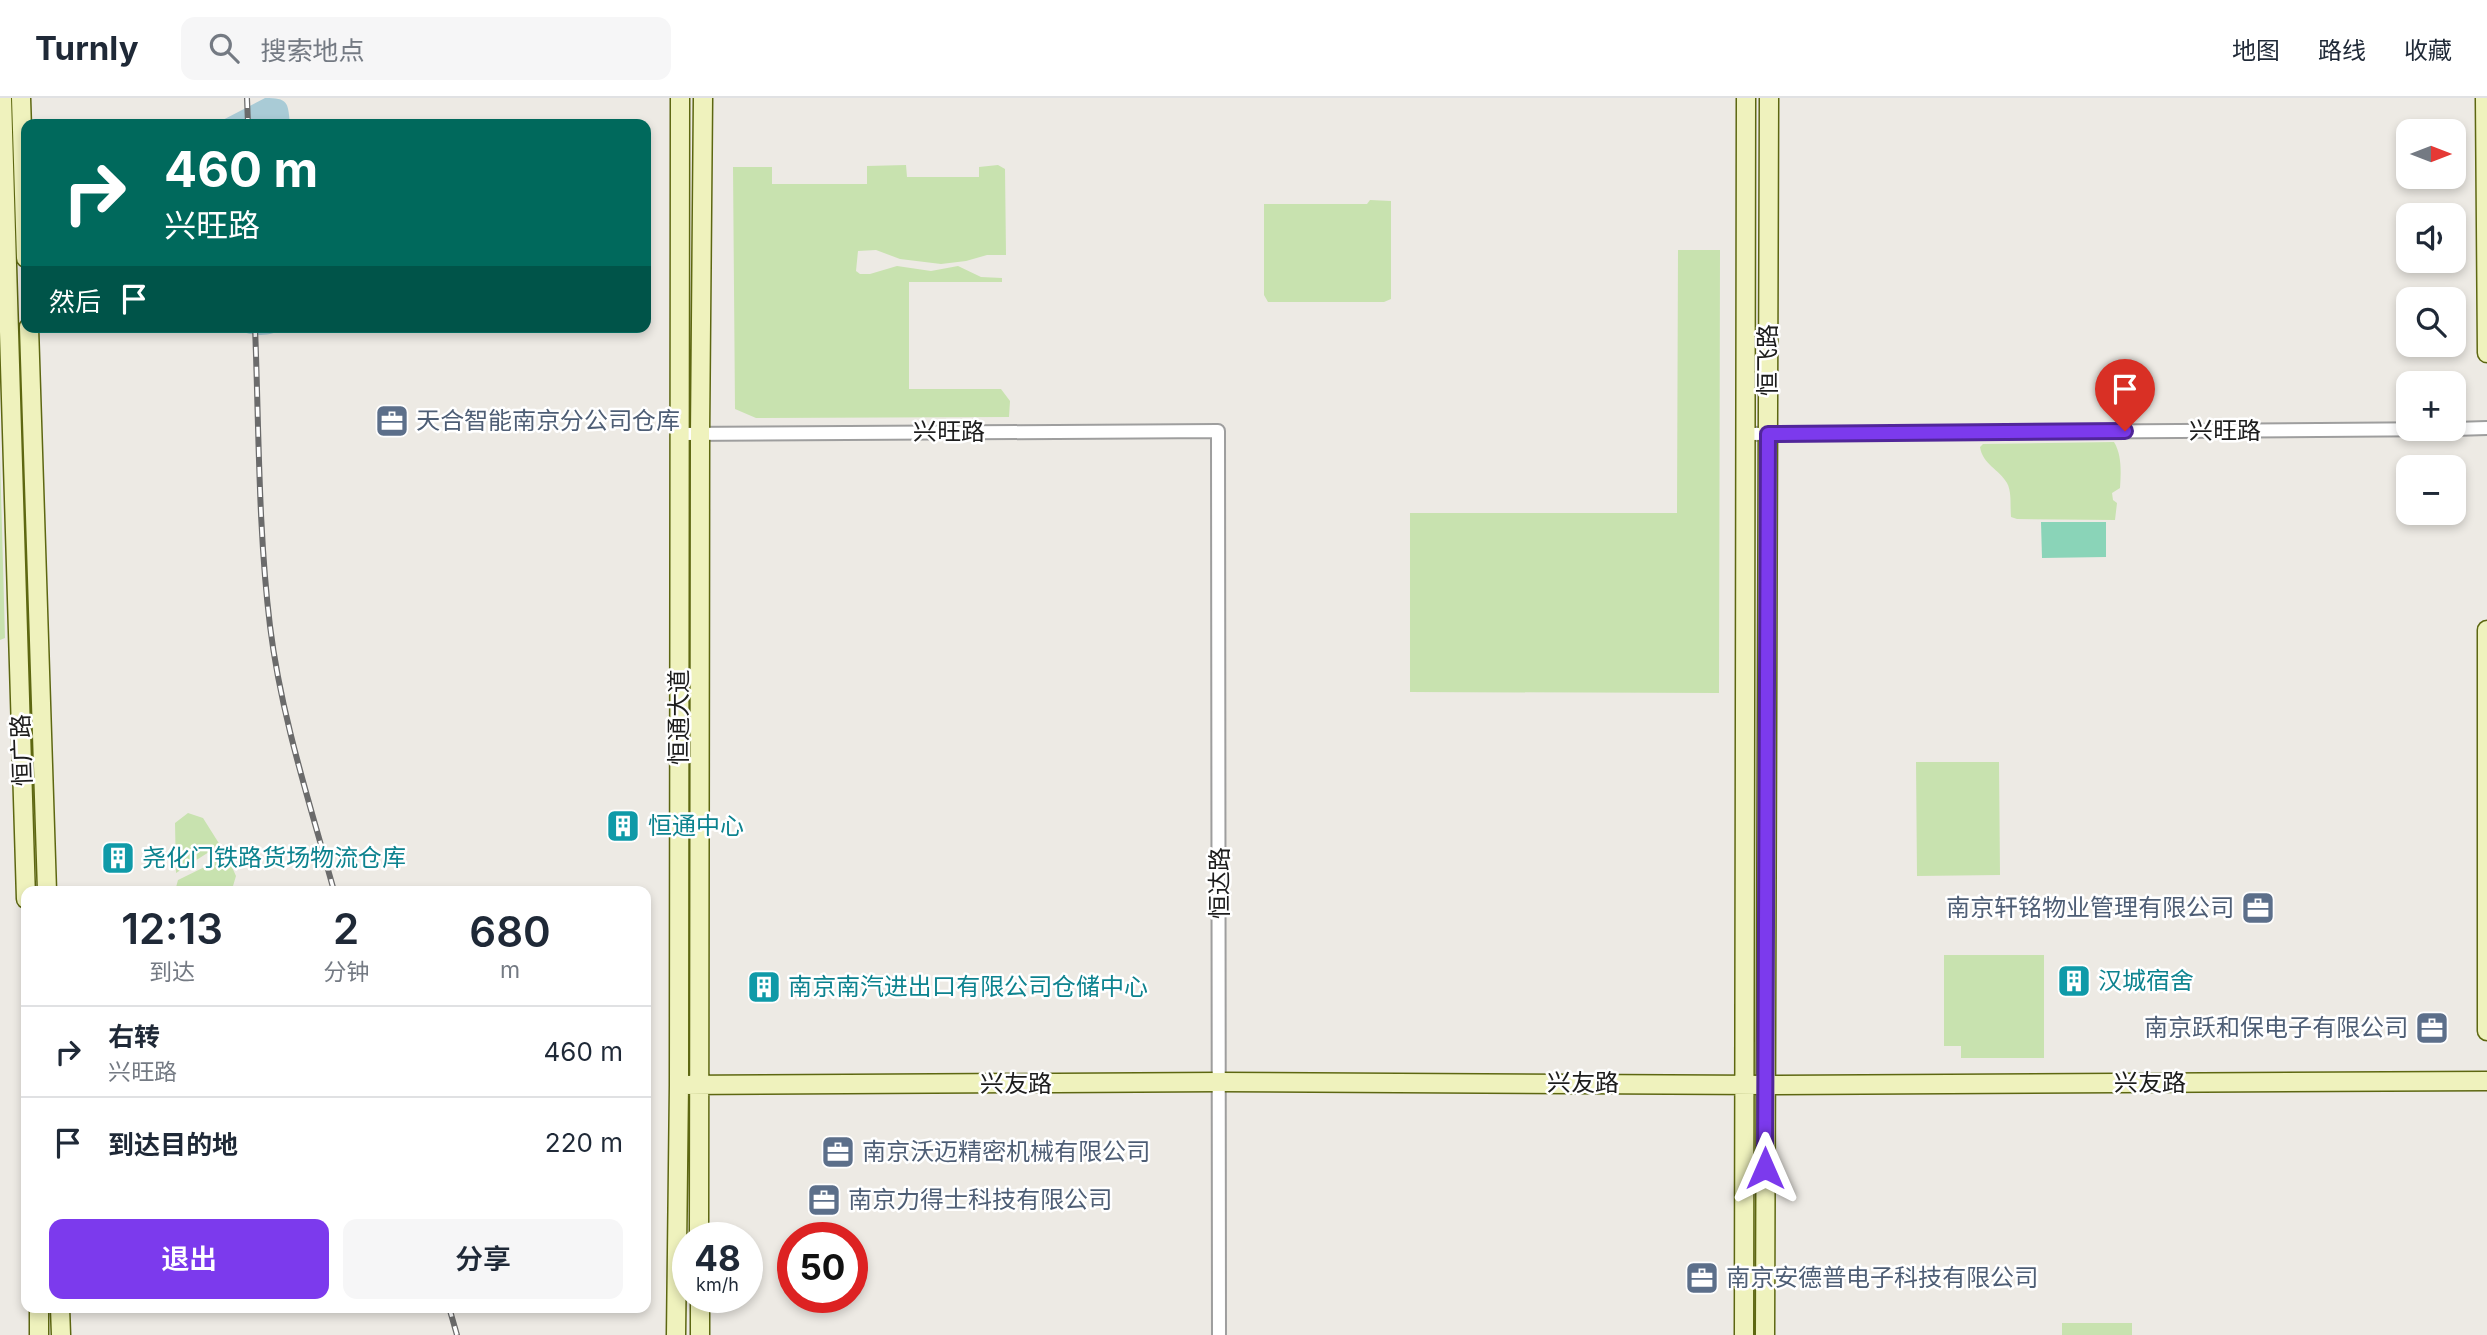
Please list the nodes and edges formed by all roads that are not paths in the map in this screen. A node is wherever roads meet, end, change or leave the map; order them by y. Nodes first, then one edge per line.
1 (2, 98) edge
2 (21, 98) edge
3 (680, 98) edge
4 (703, 98) edge
5 (1746, 98) edge
6 (1769, 98) edge
7 (2484, 98) edge
8 (22, 119) edge
9 (29, 333) edge
10 (2487, 354) edge
11 (2487, 428) edge
12 (2396, 429) edge
13 (2466, 429) edge
14 (1218, 431) joint
15 (680, 434) junction
16 (700, 434) junction
17 (1746, 434) junction
18 (1768, 434) junction
19 (2487, 630) edge
20 (26, 886) edge
21 (47, 886) edge
22 (2487, 1031) edge
23 (2487, 1081) edge
24 (1219, 1082) junction
25 (1744, 1084) junction
26 (1765, 1084) junction
27 (679, 1085) junction
28 (698, 1085) junction
29 (699, 1222) edge
30 (39, 1313) edge
31 (60, 1313) edge
32 (699, 1313) edge
33 (40, 1335) edge
34 (61, 1335) edge
35 (676, 1335) edge
36 (700, 1335) edge
37 (1219, 1335) edge
38 (1744, 1335) edge
39 (1765, 1335) edge

1 - 20 main road, 恒广路
2 - 8 main road
3 - 15 main road, 恒通大道
4 - 16 main road, 恒通大道
5 - 17 main road, 恒飞路
6 - 18 main road, 恒飞路
7 - 10 main road
9 - 21 main road, 恒广路
11 - 13 street, 兴旺路
12 - 18 street, 兴旺路
14 - 16 street, 兴旺路
14 - 24 street, 恒达路
15 - 16 street, 兴旺路
15 - 27 main road, 恒通大道
16 - 28 main road, 恒通大道
17 - 18 street, 兴旺路
17 - 25 main road, 恒飞路
18 - 26 main road, 恒飞路
19 - 22 main road
23 - 26 main road, 兴友路
24 - 25 main road, 兴友路
24 - 28 main road, 兴友路
24 - 37 street, 恒达路
25 - 26 main road, 兴友路
25 - 38 main road, 恒飞路
26 - 39 main road, 恒飞路
27 - 28 main road, 兴友路
27 - 35 main road, 恒通大道
28 - 29 main road, 恒通大道
30 - 33 main road
31 - 34 main road
32 - 36 main road

